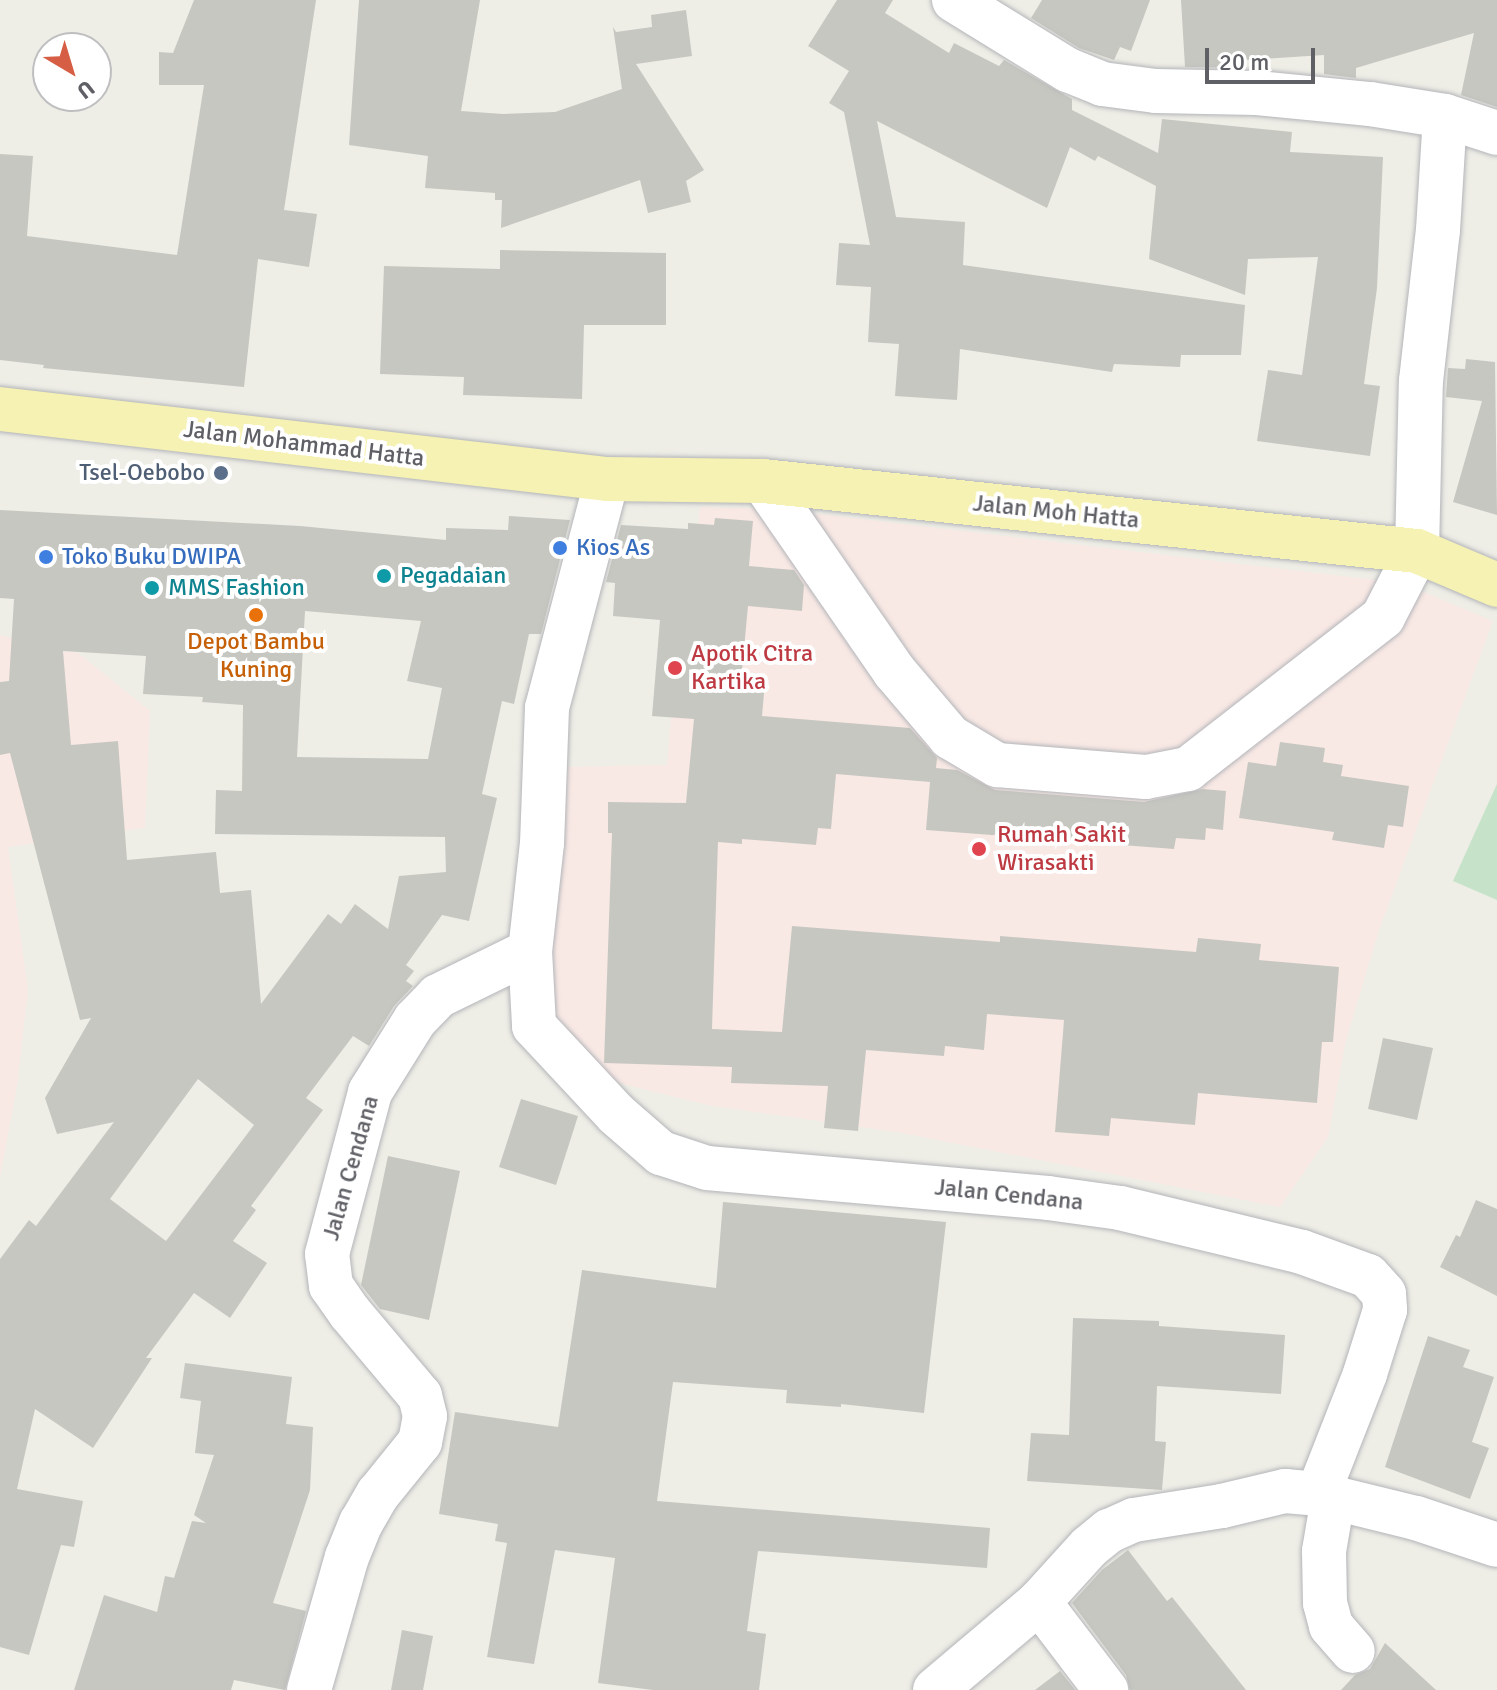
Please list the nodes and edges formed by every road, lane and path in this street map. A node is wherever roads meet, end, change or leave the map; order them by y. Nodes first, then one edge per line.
1 (954, 0) edge
2 (1445, 116) junction
3 (1497, 133) edge
4 (0, 409) edge
5 (607, 479) junction
6 (763, 481) junction
7 (1417, 551) junction
8 (1497, 585) edge
9 (530, 951) junction
10 (1325, 1496) junction
11 (1497, 1545) edge
12 (1039, 1602) junction
13 (1353, 1651) dead end
14 (309, 1690) edge
15 (935, 1690) edge
16 (1106, 1690) edge

1 - 2 street
2 - 3 street
2 - 7 street
4 - 5 main road, Jalan Mohammad Hatta
5 - 6 main road, Jalan Moh Hatta
5 - 9 street, Jalan Cendana
6 - 7 main road, Jalan Moh Hatta
6 - 7 street
7 - 8 main road, Jalan Moh Hatta
9 - 10 street, Jalan Cendana
9 - 14 street, Jalan Cendana
10 - 11 street
10 - 12 street
10 - 13 street, Jalan Cendana
12 - 15 street
12 - 16 street

